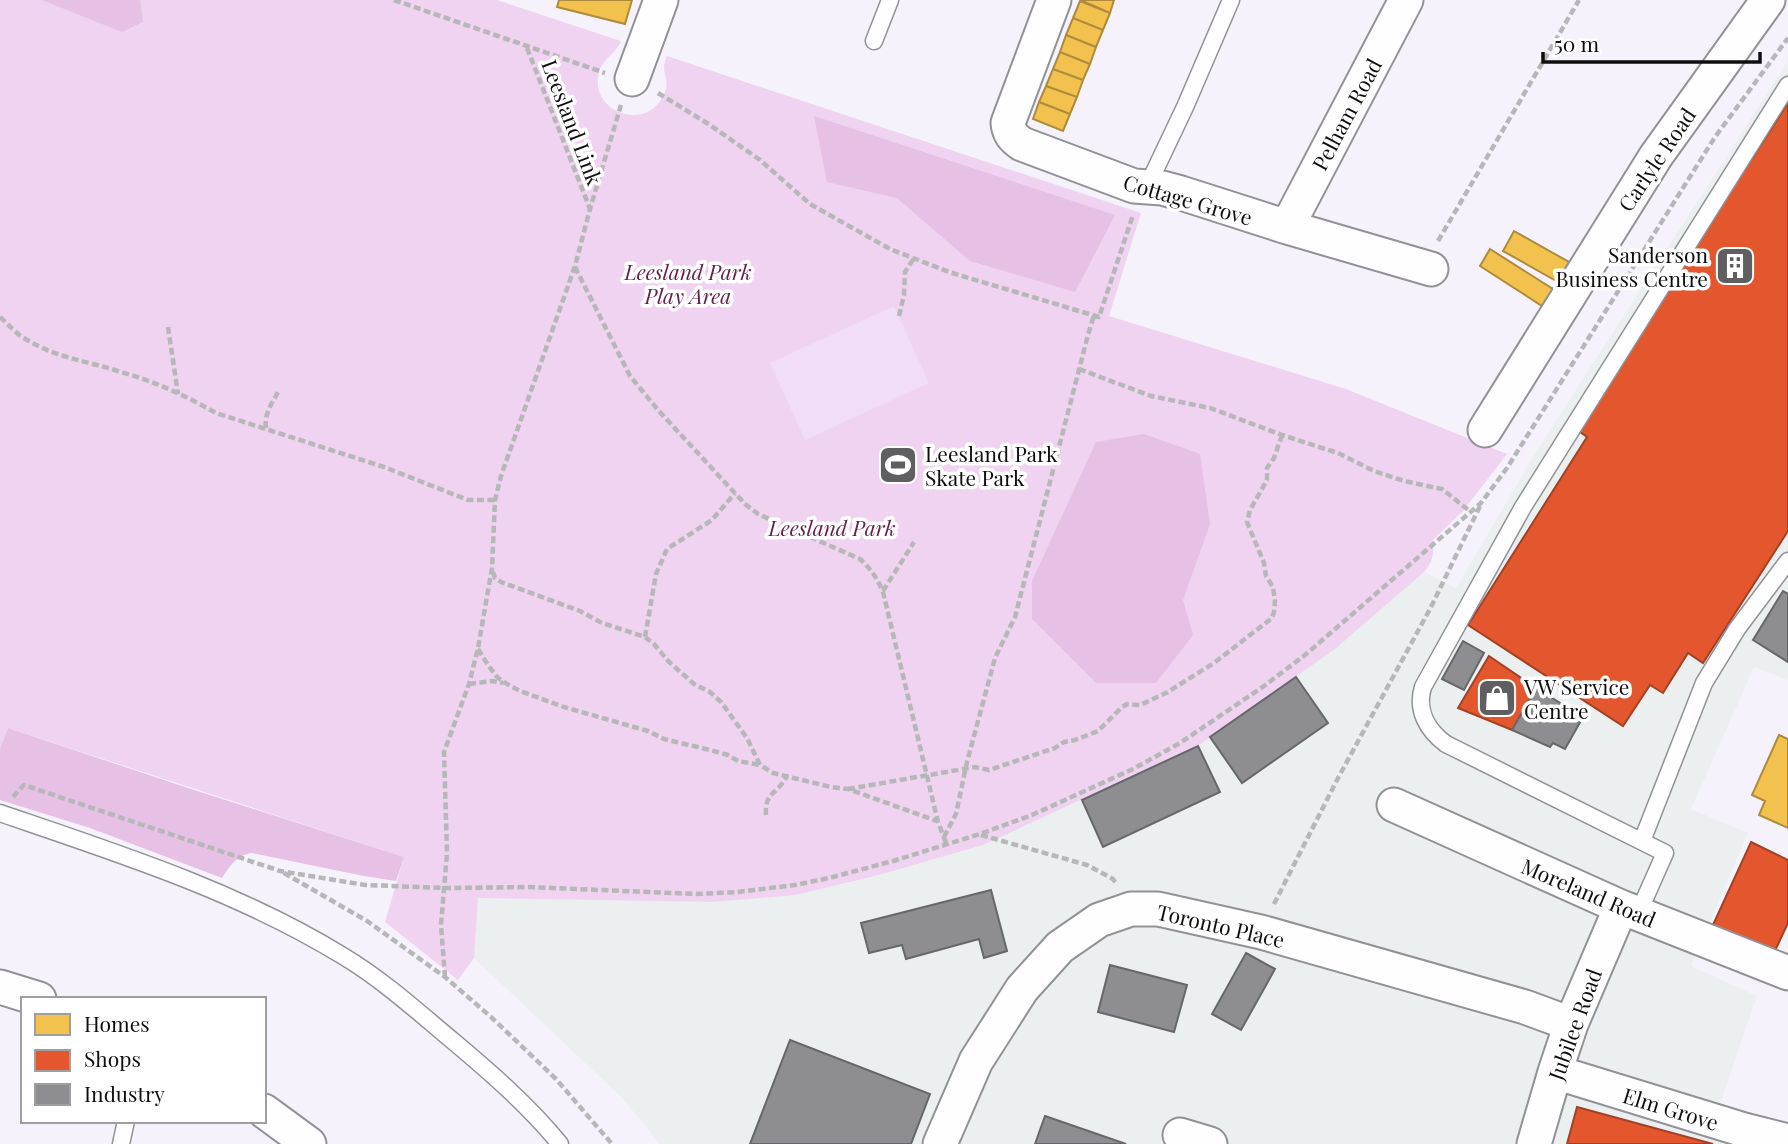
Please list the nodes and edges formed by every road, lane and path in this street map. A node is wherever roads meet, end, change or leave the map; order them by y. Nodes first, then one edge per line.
1 (394, 0) edge
2 (661, 0) edge
3 (890, 0) edge
4 (1054, 0) edge
5 (1231, 0) edge
6 (1406, 0) edge
7 (1579, 0) edge
8 (1768, 0) edge
9 (1788, 38) edge
10 (874, 41) dead end
11 (527, 47) junction
12 (597, 71) dead end
13 (632, 79) junction
14 (1788, 85) edge
15 (1145, 187) junction
16 (590, 209) junction
17 (1287, 228) junction
18 (914, 258) junction
19 (575, 266) junction
20 (1427, 268) joint
21 (1094, 315) junction
22 (899, 316) dead end
23 (0, 317) edge
24 (168, 327) dead end
25 (1079, 369) junction
26 (278, 392) dead end
27 (178, 394) junction
28 (266, 428) junction
29 (1485, 430) dead end
30 (1282, 435) junction
31 (735, 492) junction
32 (495, 500) junction
33 (1481, 503) junction
34 (1471, 512) junction
35 (914, 541) dead end
36 (1788, 561) edge
37 (492, 568) junction
38 (883, 592) junction
39 (645, 637) junction
40 (478, 648) junction
41 (469, 684) junction
42 (507, 684) junction
43 (760, 765) junction
44 (966, 769) junction
45 (787, 776) junction
46 (926, 776) junction
47 (24, 785) dead end
48 (848, 789) junction
49 (1394, 805) dead end
50 (0, 813) edge
51 (766, 815) dead end
52 (938, 822) junction
53 (980, 834) junction
54 (944, 837) junction
55 (1642, 841) junction
56 (947, 845) junction
57 (280, 871) junction
58 (444, 888) junction
59 (1131, 909) junction
60 (1629, 911) junction
61 (1261, 932) junction
62 (1788, 973) edge
63 (445, 977) junction
64 (0, 986) edge
65 (33, 997) edge
66 (1572, 1024) junction
67 (1555, 1072) junction
68 (266, 1112) edge
69 (126, 1123) edge
70 (1788, 1141) edge
71 (121, 1144) edge
72 (309, 1144) edge
73 (560, 1144) edge
74 (612, 1144) edge
75 (940, 1144) edge
76 (1534, 1144) edge

1 - 11 path, Leesland Link
2 - 13 street
3 - 10 lane
4 - 15 street, Cottage Grove
5 - 15 lane
6 - 17 street, Pelham Road
7 - 20 path
8 - 29 street, Carlyle Road
9 - 33 path
11 - 12 path, Leesland Link
11 - 16 path, Leesland Link
13 - 16 path
13 - 18 path
14 - 55 lane
15 - 17 street, Cottage Grove
15 - 21 path
16 - 19 path
17 - 20 street, Cottage Grove
18 - 21 path
18 - 22 path
19 - 31 path
19 - 32 path
21 - 25 path
23 - 27 path
24 - 27 path
25 - 30 path
25 - 44 path
26 - 28 path
27 - 28 path
28 - 32 path
30 - 34 path
30 - 44 path
31 - 38 path
31 - 39 path
32 - 37 path
33 - 34 path
33 - 61 path
34 - 53 path
35 - 38 path
36 - 55 lane
37 - 39 path
37 - 40 path
38 - 46 path
39 - 43 path
40 - 41 path
40 - 42 path
41 - 42 path
41 - 58 path
42 - 43 path
43 - 45 path
44 - 46 path
44 - 54 path
45 - 48 path
45 - 51 path
46 - 48 path
46 - 52 path
47 - 57 path
48 - 52 path
49 - 60 street, Moreland Road
50 - 73 lane
52 - 54 path
53 - 56 path
53 - 59 path
54 - 56 path
55 - 60 lane
56 - 58 path
57 - 58 path
57 - 63 path
58 - 63 path
59 - 61 street, Toronto Place
59 - 75 street, Toronto Place
60 - 62 street, Moreland Road
60 - 66 street, Jubilee Road
61 - 66 street, Toronto Place
63 - 74 path
64 - 65 street
66 - 67 street, Jubilee Road
67 - 70 street, Elm Grove
67 - 76 street, Jubilee Road
68 - 72 street
69 - 71 lane

